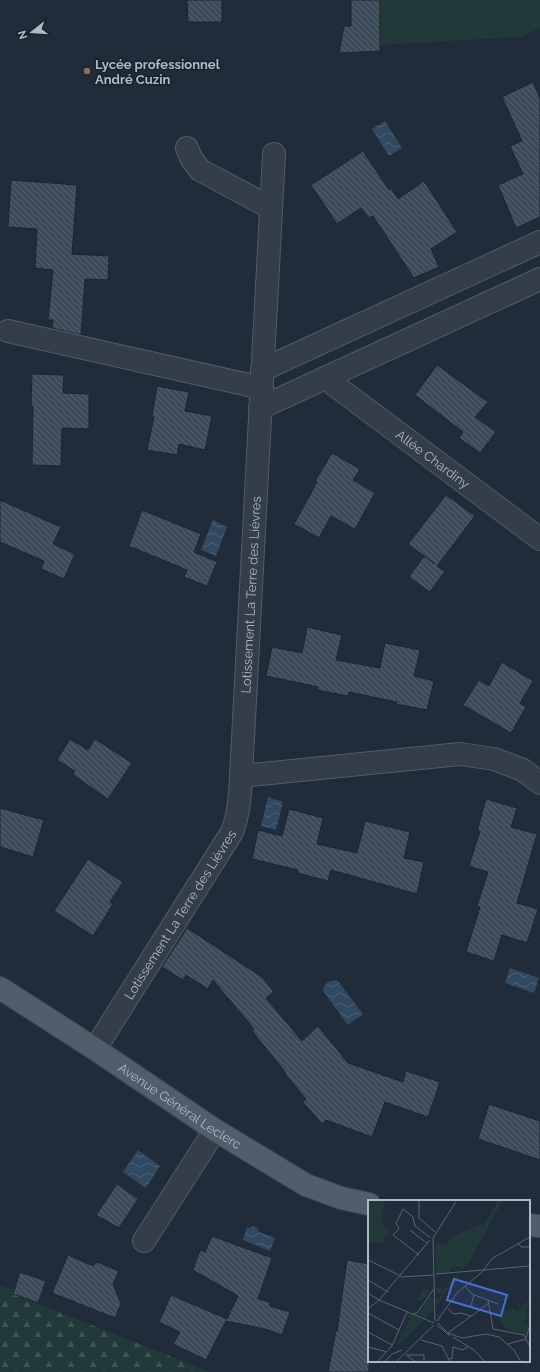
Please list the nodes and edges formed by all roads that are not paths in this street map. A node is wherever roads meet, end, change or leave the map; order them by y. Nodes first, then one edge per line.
1 (187, 148) dead end
2 (274, 154) dead end
3 (271, 208) junction
4 (540, 242) edge
5 (540, 279) edge
6 (8, 331) dead end
7 (325, 378) junction
8 (261, 388) junction
9 (540, 539) edge
10 (241, 776) junction
11 (540, 783) edge
12 (0, 988) edge
13 (95, 1049) junction
14 (215, 1130) junction
15 (368, 1204) edge
16 (530, 1225) edge
17 (540, 1226) edge
18 (144, 1242) dead end

1 - 3 street
2 - 3 street, Lotissement La Terre des Lièvres
3 - 8 street, Lotissement La Terre des Lièvres
4 - 8 street
5 - 7 street
6 - 8 street
7 - 8 street
7 - 9 street, Allée Chardiny
8 - 10 street, Lotissement La Terre des Lièvres
10 - 11 street
10 - 13 street, Lotissement La Terre des Lièvres
12 - 13 main road, Avenue Général Leclerc
13 - 14 main road, Avenue Général Leclerc
14 - 15 main road, Avenue Général Leclerc
14 - 18 street
16 - 17 main road

